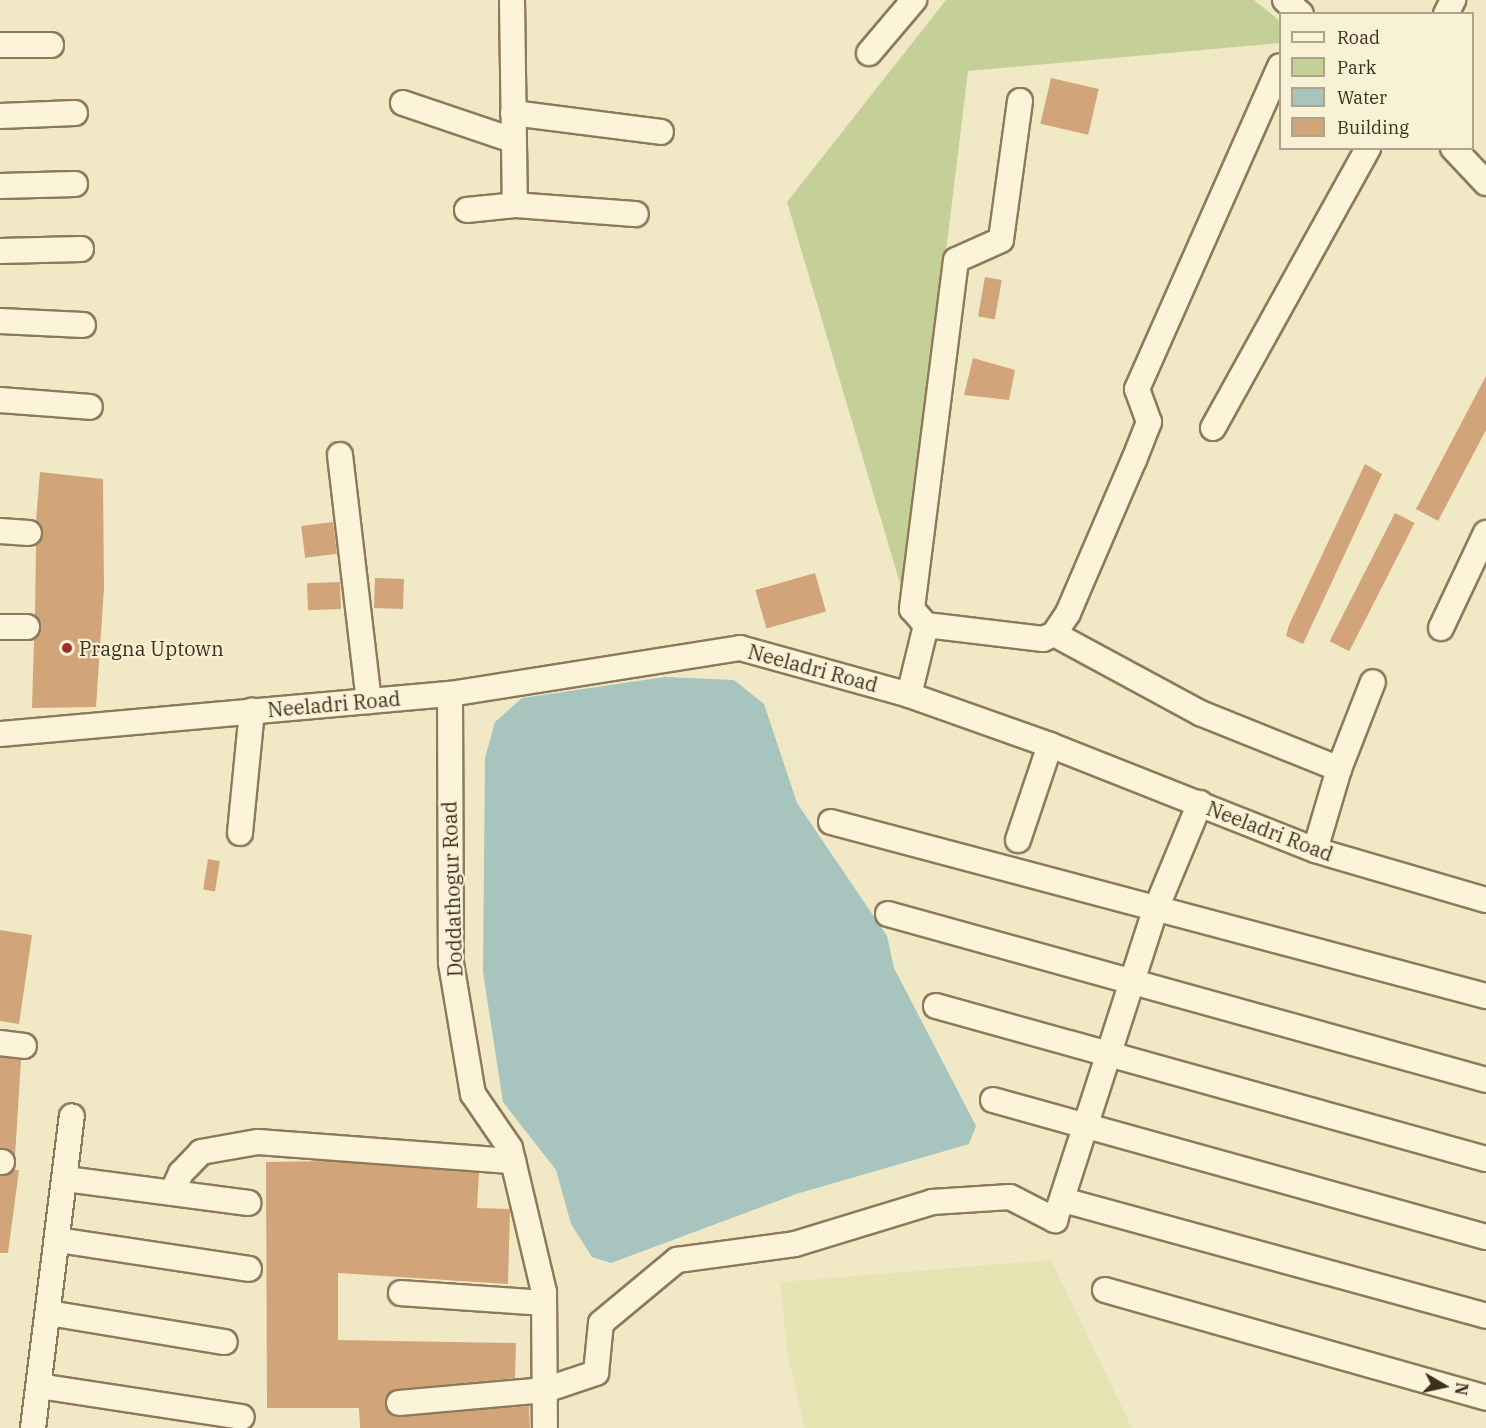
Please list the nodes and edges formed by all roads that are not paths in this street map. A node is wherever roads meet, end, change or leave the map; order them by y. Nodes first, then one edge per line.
1 (512, 0) edge
2 (914, 0) edge
3 (1285, 0) edge
4 (1299, 12) edge
5 (0, 45) edge
6 (51, 45) dead end
7 (869, 53) dead end
8 (1279, 70) edge
9 (1020, 101) dead end
10 (403, 103) dead end
11 (75, 113) dead end
12 (513, 113) junction
13 (0, 116) edge
14 (661, 132) dead end
15 (512, 140) junction
16 (1367, 150) edge
17 (1455, 150) edge
18 (1486, 183) edge
19 (75, 184) dead end
20 (0, 186) edge
21 (515, 205) junction
22 (467, 210) dead end
23 (636, 214) dead end
24 (81, 249) dead end
25 (0, 251) edge
26 (0, 321) edge
27 (82, 325) dead end
28 (0, 400) edge
29 (90, 407) dead end
30 (1213, 428) dead end
31 (340, 454) dead end
32 (0, 531) edge
33 (29, 533) dead end
34 (1486, 533) edge
35 (926, 625) junction
36 (0, 627) edge
37 (27, 627) dead end
38 (1441, 628) dead end
39 (1054, 634) junction
40 (1373, 682) dead end
41 (450, 694) junction
42 (909, 695) junction
43 (369, 701) junction
44 (252, 711) junction
45 (0, 734) edge
46 (1050, 745) junction
47 (1339, 769) junction
48 (1200, 803) junction
49 (831, 822) dead end
50 (240, 833) dead end
51 (1018, 840) dead end
52 (1315, 850) junction
53 (1486, 900) edge
54 (1155, 911) junction
55 (888, 914) dead end
56 (1133, 983) junction
57 (1486, 996) edge
58 (936, 1006) dead end
59 (0, 1043) edge
60 (24, 1046) dead end
61 (1109, 1056) junction
62 (1486, 1080) edge
63 (993, 1100) dead end
64 (72, 1116) dead end
65 (1087, 1124) junction
66 (1486, 1159) edge
67 (513, 1161) junction
68 (66, 1179) junction
69 (172, 1193) junction
70 (1063, 1200) junction
71 (248, 1203) dead end
72 (1486, 1238) edge
73 (58, 1240) junction
74 (249, 1269) dead end
75 (1105, 1290) dead end
76 (401, 1293) dead end
77 (544, 1302) junction
78 (49, 1313) junction
79 (1486, 1316) edge
80 (225, 1342) dead end
81 (39, 1386) junction
82 (545, 1390) junction
83 (1486, 1398) edge
84 (399, 1403) dead end
85 (242, 1417) dead end
86 (33, 1428) edge
87 (545, 1428) edge

1 - 12 street
2 - 7 street
3 - 4 street
5 - 6 street
8 - 39 street
9 - 35 street
10 - 15 street
11 - 13 street
12 - 14 street
12 - 15 street
15 - 21 street
16 - 30 street
17 - 18 street
19 - 20 street
21 - 22 street
21 - 23 street
24 - 25 street
26 - 27 street
28 - 29 street
31 - 43 street
32 - 33 street
34 - 38 street
35 - 39 street
35 - 42 street
36 - 37 street
39 - 47 street
40 - 47 street
41 - 42 street, Neeladri Road
41 - 43 street, Neeladri Road
41 - 67 street, Doddathogur Road
42 - 46 street, Neeladri Road
43 - 44 street, Neeladri Road
44 - 45 street, Neeladri Road
44 - 50 street
46 - 48 street, Neeladri Road
46 - 51 street
47 - 52 street
48 - 52 street, Neeladri Road
48 - 54 street
49 - 54 street
52 - 53 street, Neeladri Road
54 - 56 street
54 - 57 street
55 - 56 street
56 - 61 street
56 - 62 street
58 - 61 street
59 - 60 street
61 - 65 street
61 - 66 street
63 - 65 street
64 - 68 street
65 - 70 street
65 - 72 street
67 - 69 street
67 - 77 street, Doddathogur Road
68 - 69 street
68 - 73 street
69 - 71 street
70 - 79 street
70 - 82 street
73 - 74 street
73 - 78 street
75 - 83 street
76 - 77 street
77 - 82 street, Doddathogur Road
78 - 80 street
78 - 81 street
81 - 85 street
81 - 86 street
82 - 84 street
82 - 87 street, Doddathogur Road

